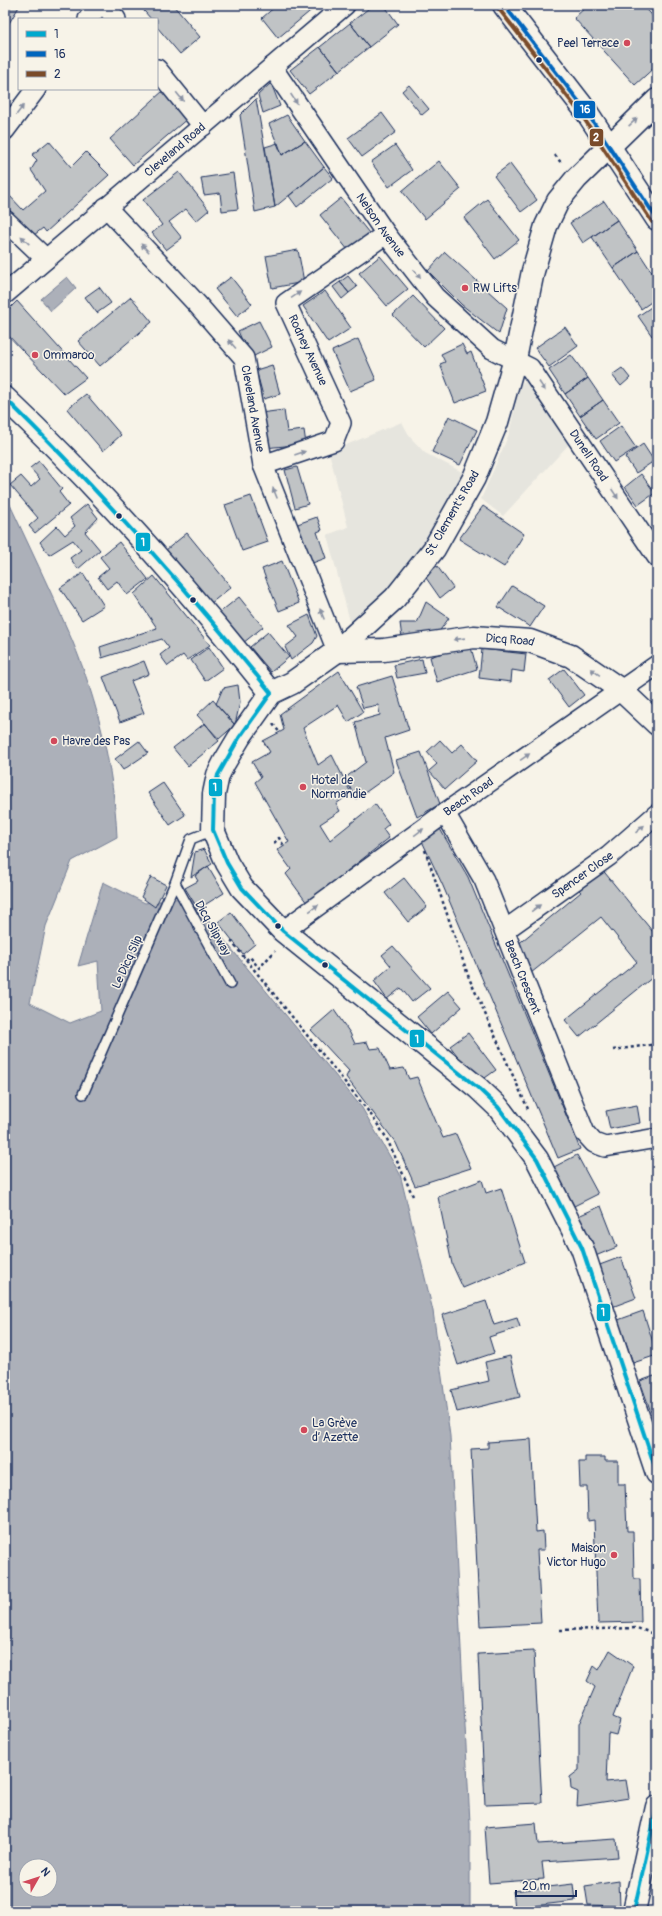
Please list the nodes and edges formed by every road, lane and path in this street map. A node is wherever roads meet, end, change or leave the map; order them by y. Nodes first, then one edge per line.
1 (99, 5) edge
2 (105, 5) edge
3 (345, 5) edge
4 (504, 5) edge
5 (89, 18) edge
6 (115, 18) edge
7 (272, 67) junction
8 (158, 70) edge
9 (35, 90) edge
10 (657, 100) edge
11 (203, 126) junction
12 (5, 130) edge
13 (610, 145) junction
14 (106, 207) junction
15 (657, 218) edge
16 (5, 220) edge
17 (386, 234) junction
18 (46, 259) junction
19 (5, 294) edge
20 (515, 359) junction
21 (5, 398) edge
22 (263, 465) junction
23 (657, 557) edge
24 (337, 651) junction
25 (657, 665) edge
26 (621, 690) junction
27 (271, 693) junction
28 (657, 724) edge
29 (445, 813) junction
30 (657, 814) edge
31 (213, 830) junction
32 (416, 834) junction
33 (274, 843) dead end
34 (284, 846) dead end
35 (175, 883) junction
36 (505, 930) junction
37 (285, 933) junction
38 (231, 941) dead end
39 (246, 960) junction
40 (230, 984) dead end
41 (657, 1044) edge
42 (613, 1050) dead end
43 (82, 1094) dead end
44 (530, 1114) dead end
45 (657, 1141) edge
46 (413, 1196) dead end
47 (657, 1473) edge
48 (560, 1630) dead end
49 (657, 1635) edge
50 (657, 1807) edge
51 (634, 1911) edge

1 - 5 street
2 - 6 street
3 - 7 street, Cleveland Road
4 - 13 main road
7 - 11 street, Cleveland Road
7 -> 17 street, Nelson Avenue
8 -> 11 street
12 -> 9 street
13 -> 10 main road, St. Clement's Road
11 - 14 street, Cleveland Road
13 - 15 main road
13 - 20 main road, St. Clement's Road
14 - 18 street, Cleveland Road
22 -> 14 street, Cleveland Avenue
18 -> 16 street
17 -> 20 street, Nelson Avenue
22 -> 17 street, Rodney Avenue
18 - 19 street, Cleveland Road
20 -> 23 street, Dunell Road
20 - 24 main road, St. Clement's Road
21 - 27 main road
24 -> 22 street, Cleveland Avenue
26 -> 24 main road, Dicq Road
24 - 27 main road, St. Clement's Road
25 - 26 street, Beach Road
26 - 28 main road, Dicq Road
29 -> 26 street, Beach Road
27 - 31 main road
32 -> 29 street, Beach Road
29 - 36 street, Beach Crescent
36 -> 30 street, Spencer Close
31 - 35 lane, Le Dicq Slip
31 - 37 main road
37 -> 32 street, Beach Road
32 - 44 path
33 - 34 path
35 - 40 lane, Dicq Slipway
35 - 43 lane, Le Dicq Slip
36 - 45 street, Beach Crescent
37 - 39 path
37 - 47 main road
38 - 39 path
39 - 46 path
41 - 42 path
48 - 49 path
50 - 51 main road

